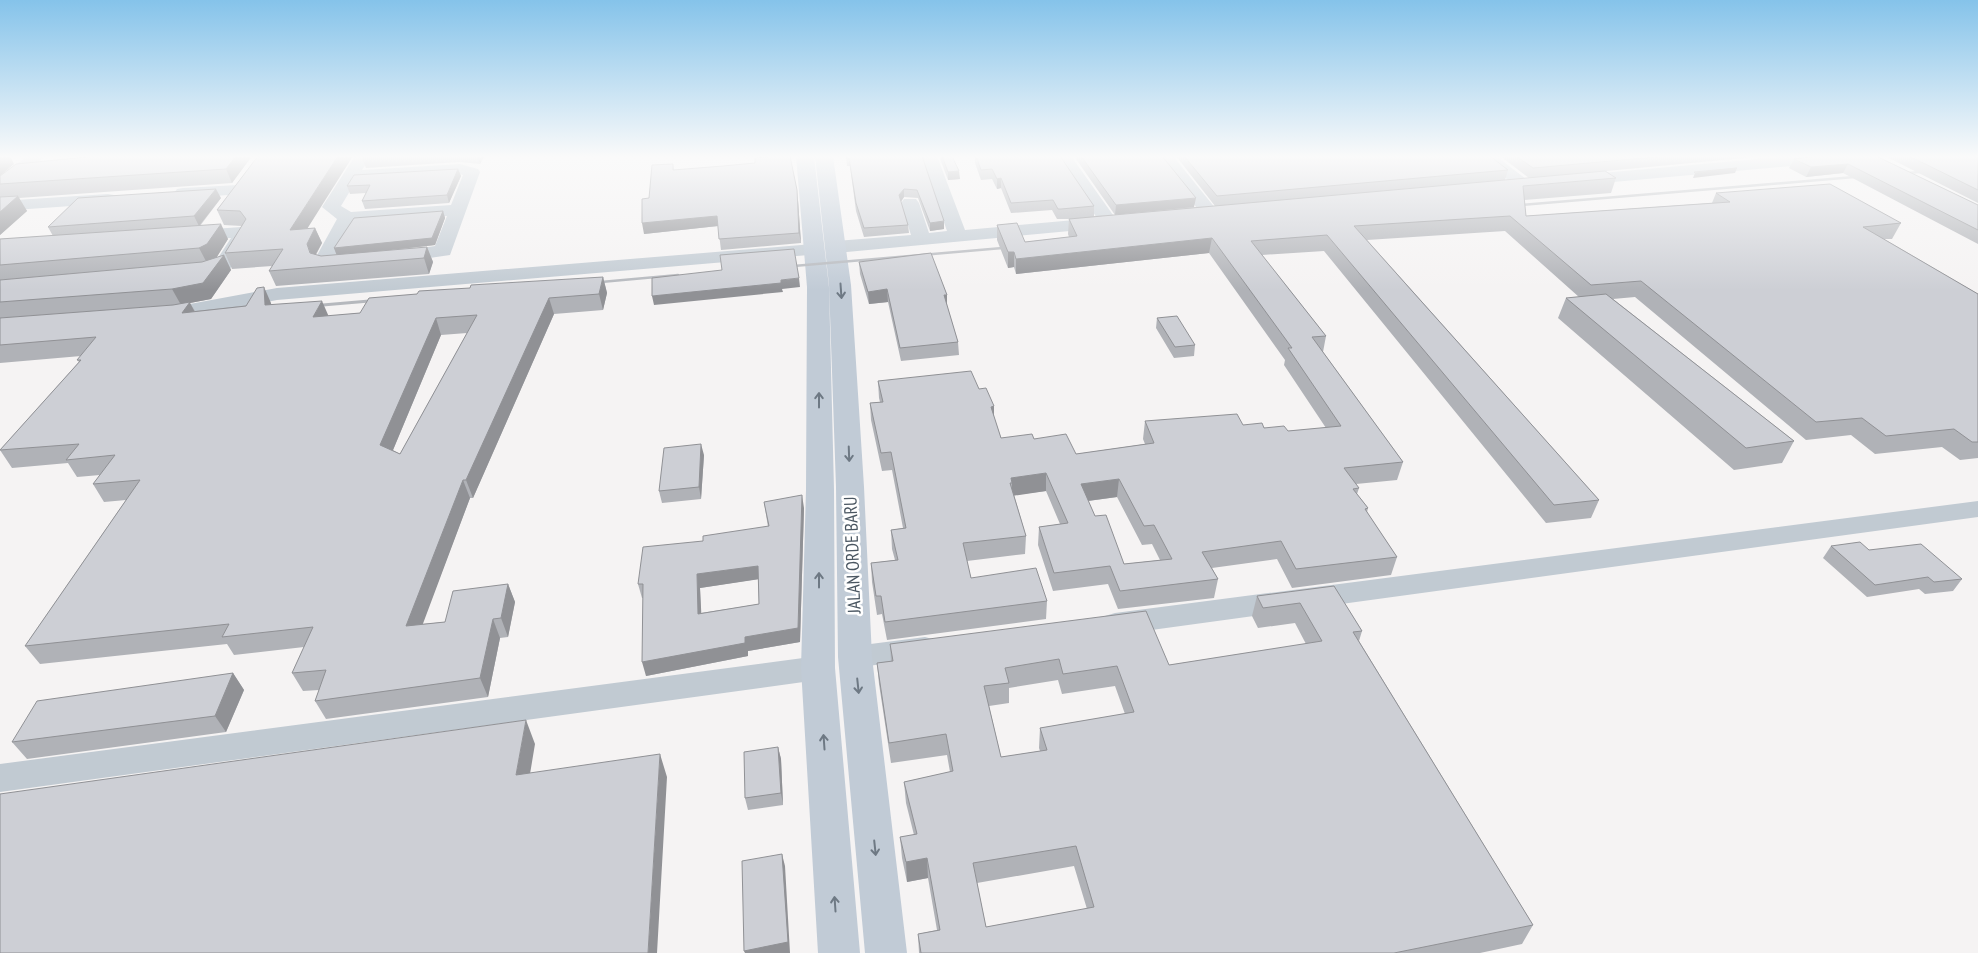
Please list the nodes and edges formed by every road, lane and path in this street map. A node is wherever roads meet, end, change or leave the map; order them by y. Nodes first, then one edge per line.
1 (79, 200) edge
2 (230, 200) edge
3 (335, 200) edge
4 (462, 200) edge
5 (815, 200) edge
6 (824, 200) edge
7 (945, 200) edge
8 (1094, 200) edge
9 (1200, 200) edge
10 (910, 203) dead end
11 (227, 204) edge
12 (0, 206) edge
13 (459, 210) junction
14 (1229, 212) edge
15 (1210, 213) junction
16 (1191, 215) edge
17 (347, 218) junction
18 (1128, 221) edge
19 (1109, 222) junction
20 (176, 236) edge
21 (958, 236) junction
22 (922, 239) junction
23 (825, 248) junction
24 (181, 272) edge
25 (142, 316) edge
26 (850, 487) junction
27 (820, 490) junction
28 (1978, 509) edge
29 (1092, 627) edge
30 (954, 645) edge
31 (855, 657) junction
32 (818, 668) junction
33 (0, 778) edge
34 (839, 953) edge
35 (886, 953) edge

1 - 12 street
2 - 11 street
3 - 17 street
4 - 13 street
5 - 23 main road, JALAN ORDE BARU
6 - 23 main road, JALAN ORDE BARU
7 - 21 street
8 - 19 street
9 - 15 street
10 - 22 street
13 - 17 street
13 - 17 street
14 - 15 street
15 - 16 street
18 - 19 street
19 - 21 street
20 - 24 street
21 - 22 street
22 - 23 street
23 - 25 street
23 -> 26 main road, JALAN ORDE BARU
27 -> 23 main road, JALAN ORDE BARU
26 - 27 main road
26 - 31 main road, JALAN ORDE BARU
32 -> 27 main road, JALAN ORDE BARU
28 - 29 street
30 - 31 street
31 -> 35 main road, JALAN ORDE BARU
32 - 33 street
34 -> 32 main road, JALAN ORDE BARU

